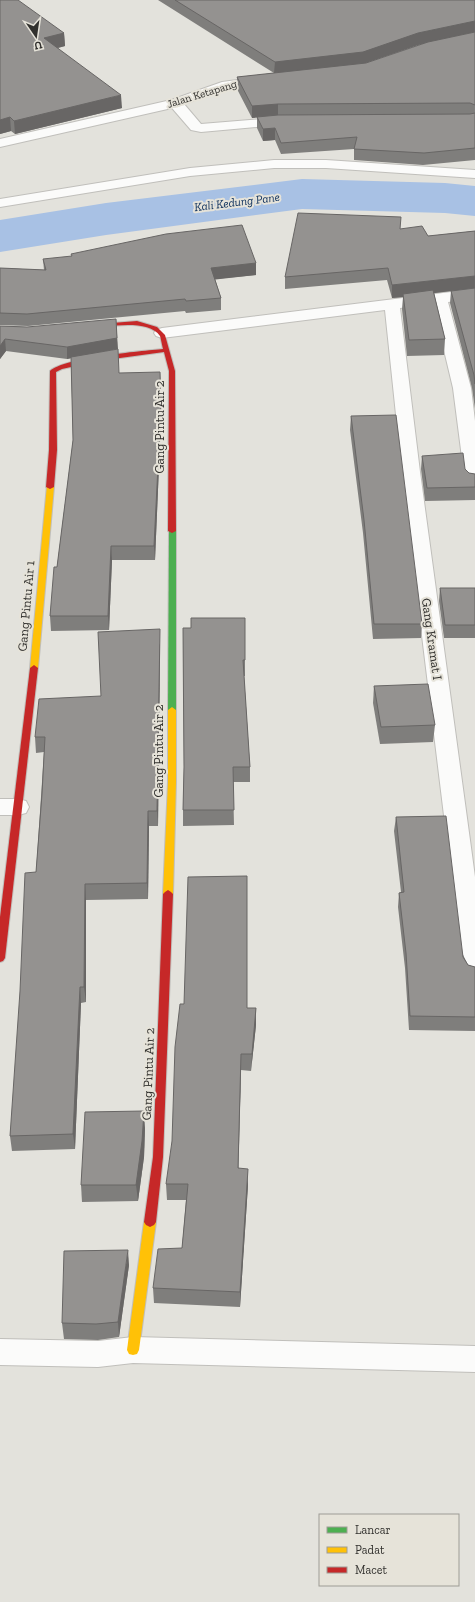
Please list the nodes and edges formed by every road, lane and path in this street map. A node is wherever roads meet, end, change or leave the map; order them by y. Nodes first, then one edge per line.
1 (280, 79) edge
2 (175, 103) junction
3 (302, 121) edge
4 (0, 142) edge
5 (475, 174) edge
6 (0, 203) edge
7 (475, 294) edge
8 (439, 298) junction
9 (392, 305) junction
10 (81, 328) edge
11 (161, 337) junction
12 (474, 481) edge
13 (9, 807) edge
14 (0, 958) edge
15 (475, 972) edge
16 (133, 1350) junction
17 (0, 1352) edge
18 (475, 1359) edge

1 - 2 street, Jalan Ketapang
2 - 3 street
2 - 4 street, Jalan Ketapang
5 - 6 street
7 - 8 street
8 - 9 street
8 - 12 street
9 - 11 street
9 - 15 street, Gang Kramat I
10 - 11 street
11 - 13 street, Gang Pintu Air 1
11 - 16 street, Gang Pintu Air 2
13 - 14 street, Gang Pintu Air 1
16 - 17 street
16 - 18 street

